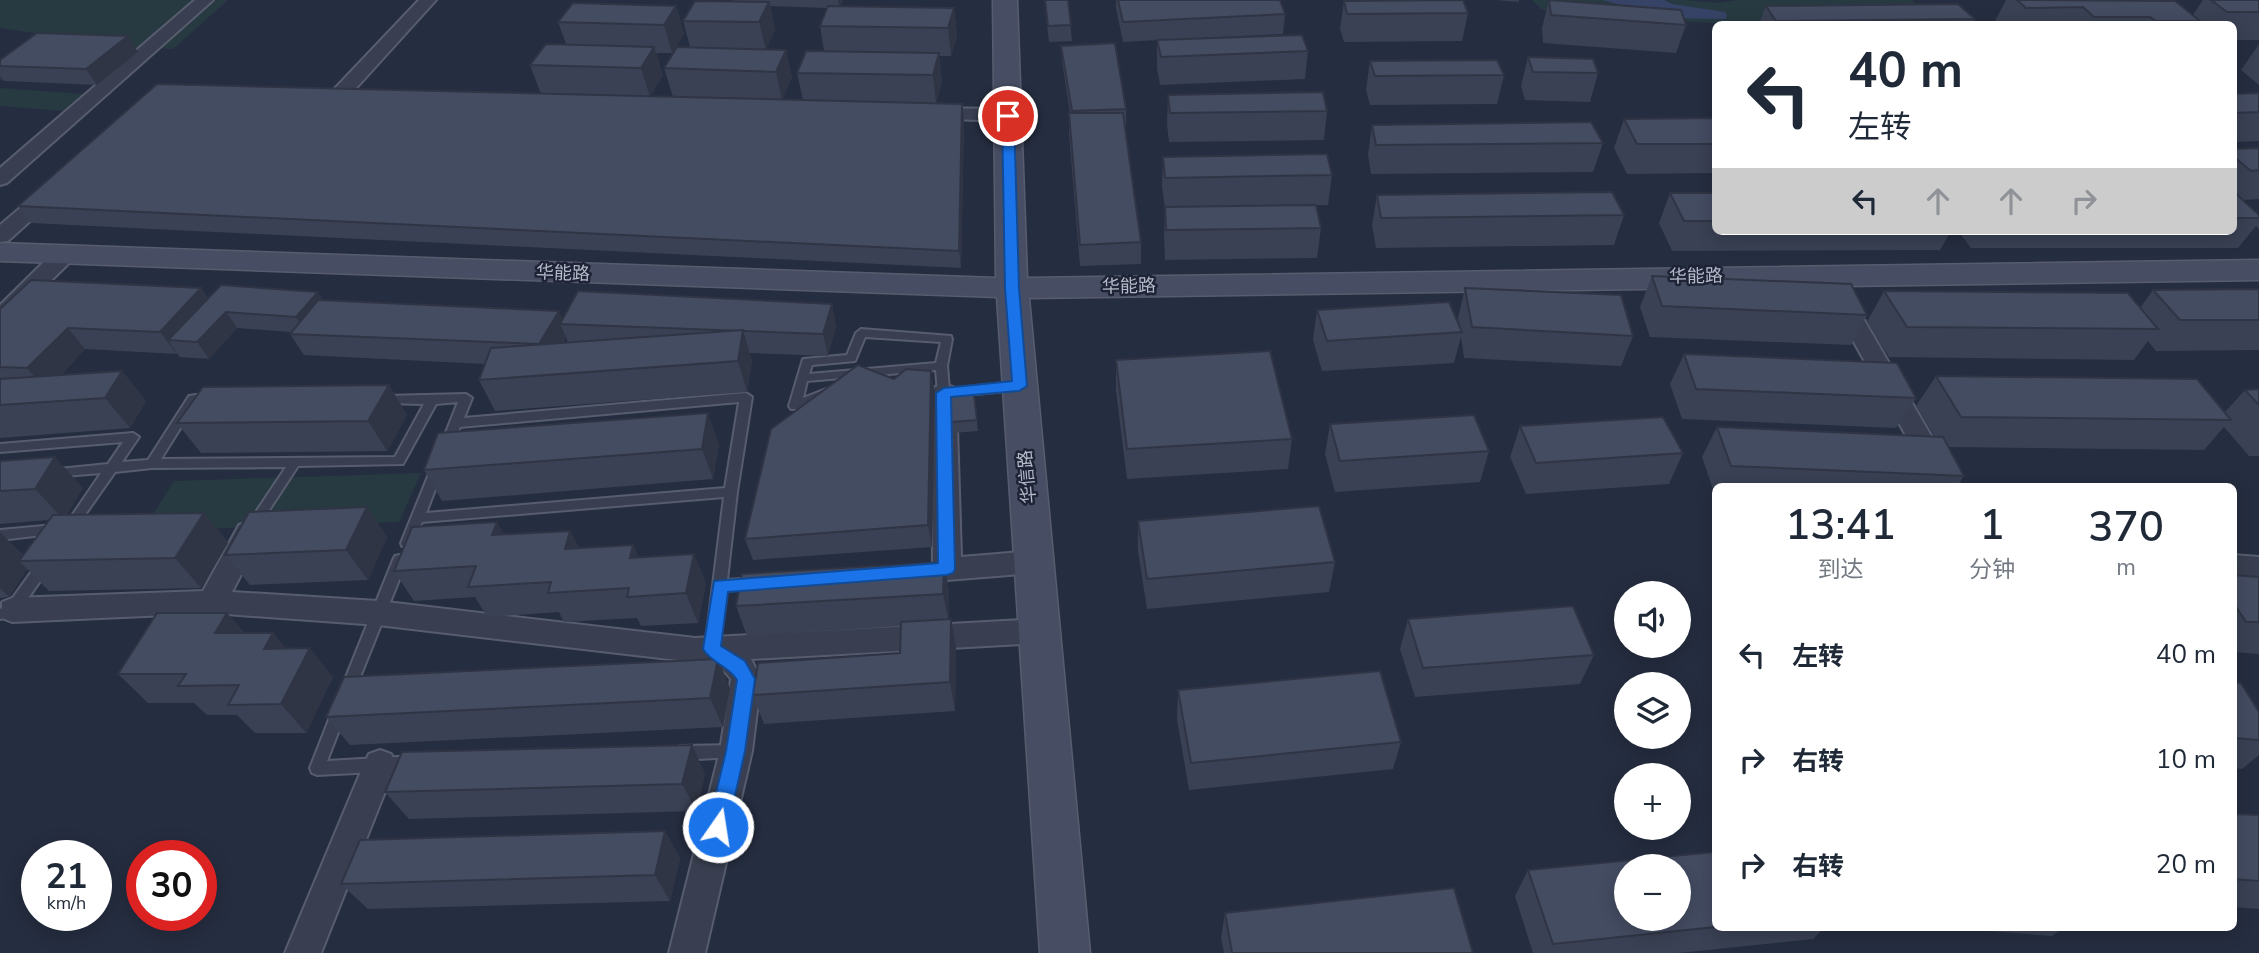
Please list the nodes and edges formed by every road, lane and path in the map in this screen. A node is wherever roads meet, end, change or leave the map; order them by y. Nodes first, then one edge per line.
1 (205, 0) edge
2 (428, 0) edge
3 (1005, 0) edge
4 (359, 105) edge
5 (913, 114) edge
6 (1008, 116) junction
7 (0, 178) edge
8 (65, 180) edge
9 (0, 236) edge
10 (0, 253) edge
11 (64, 255) junction
12 (2259, 270) edge
13 (1828, 275) junction
14 (1012, 288) junction
15 (0, 318) edge
16 (875, 372) junction
17 (802, 378) junction
18 (942, 380) junction
19 (1019, 386) junction
20 (220, 399) edge
21 (365, 400) edge
22 (432, 400) junction
23 (456, 423) junction
24 (0, 448) edge
25 (295, 462) junction
26 (152, 464) junction
27 (38, 474) edge
28 (1945, 483) edge
29 (731, 492) junction
30 (418, 518) junction
31 (252, 527) joint
32 (0, 535) edge
33 (62, 539) junction
34 (1034, 562) junction
35 (2237, 566) edge
36 (2259, 568) edge
37 (770, 582) edge
38 (720, 586) junction
39 (212, 601) junction
40 (6, 612) edge
41 (378, 613) junction
42 (1039, 631) junction
43 (712, 649) junction
44 (736, 751) junction
45 (667, 753) edge
46 (435, 762) edge
47 (380, 764) junction
48 (303, 953) edge
49 (687, 953) edge
50 (1065, 953) edge

1 - 7 street
2 - 4 street
3 - 6 street, 华信路
5 - 6 street
6 - 14 street, 华信路
8 - 9 street
10 - 11 street, 华能路
11 - 14 street, 华能路
11 - 15 street
12 - 13 street, 华能路
13 - 14 street, 华能路
13 - 28 street
14 - 19 street, 华信路
16 - 17 lane
16 - 17 lane
16 - 18 lane
17 - 18 lane
18 - 19 lane
18 - 34 street
19 - 34 street, 华信路
20 - 26 lane
21 - 22 lane
22 - 23 lane
22 - 25 lane
23 - 29 lane
23 - 30 lane
24 - 33 lane
25 - 26 lane
25 - 31 lane
26 - 27 lane
29 - 30 lane
29 - 38 lane
30 - 41 lane
31 - 39 street
32 - 33 lane
33 - 40 lane
34 - 42 street, 华信路
35 - 36 street
37 - 38 lane
38 - 43 lane
39 - 40 street
39 - 41 street
41 - 43 street
41 - 47 lane
42 - 43 street
42 - 50 street, 华信路
43 - 44 street
44 - 45 lane
44 - 49 street
46 - 47 lane
47 - 48 street

